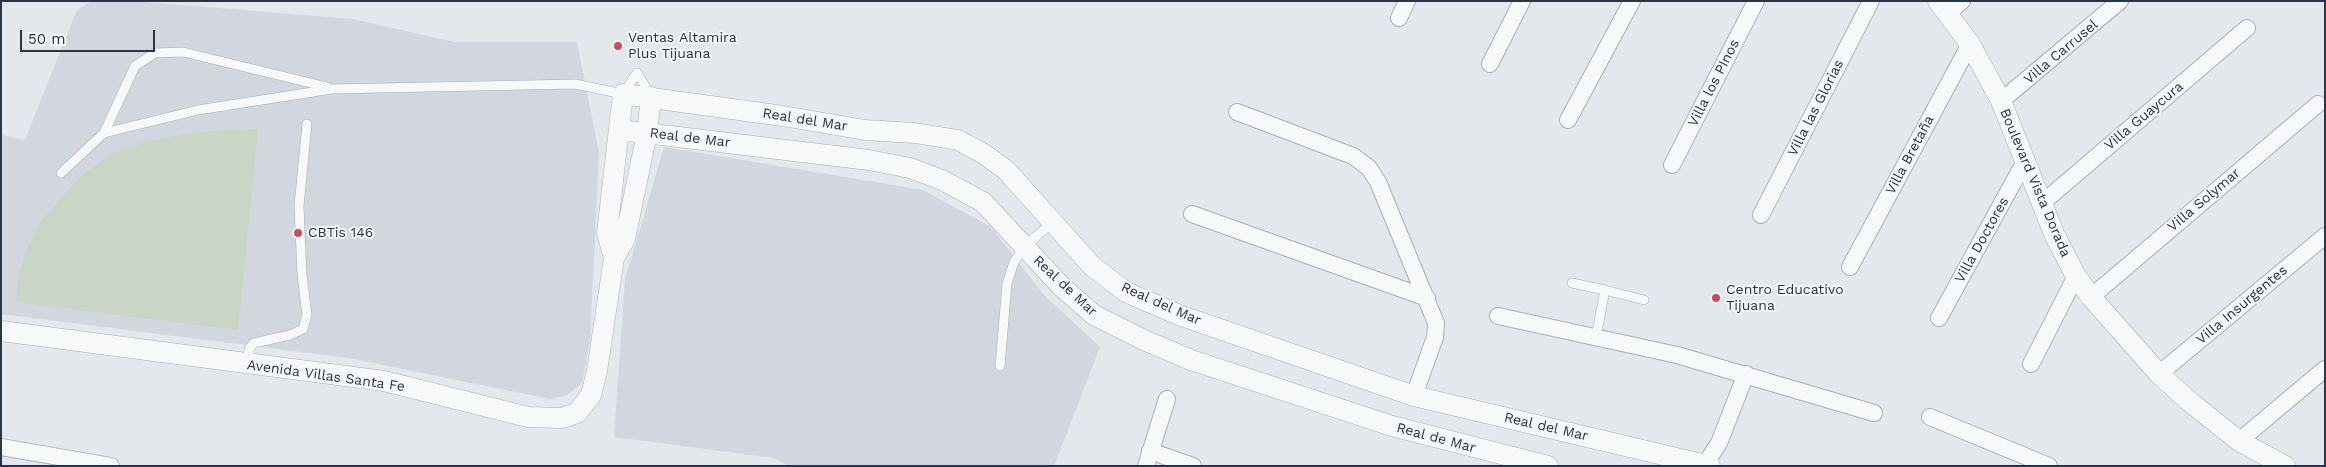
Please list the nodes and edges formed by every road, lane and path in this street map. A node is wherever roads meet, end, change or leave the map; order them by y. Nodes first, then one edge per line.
1 (1407, 1) edge
2 (1522, 1) edge
3 (1632, 1) edge
4 (1756, 1) edge
5 (1871, 1) edge
6 (2120, 1) edge
7 (1949, 5) edge
8 (1399, 18) dead end
9 (2247, 28) dead end
10 (1970, 44) junction
11 (1490, 64) dead end
12 (332, 89) junction
13 (623, 94) junction
14 (651, 97) junction
15 (2001, 101) junction
16 (2318, 104) dead end
17 (1237, 112) dead end
18 (1568, 120) dead end
19 (307, 124) dead end
20 (620, 130) junction
21 (104, 133) junction
22 (647, 133) junction
23 (2024, 161) junction
24 (1672, 165) dead end
25 (61, 173) dead end
26 (2042, 204) junction
27 (1192, 214) dead end
28 (1762, 215) dead end
29 (1053, 222) junction
30 (2325, 236) edge
31 (1024, 246) junction
32 (614, 258) junction
33 (1850, 267) dead end
34 (2076, 276) junction
35 (1572, 283) dead end
36 (1605, 290) junction
37 (2091, 297) junction
38 (1427, 298) junction
39 (1644, 300) dead end
40 (1498, 316) dead end
41 (1939, 318) dead end
42 (1, 331) edge
43 (1596, 337) junction
44 (248, 364) junction
45 (2030, 364) dead end
46 (1000, 366) dead end
47 (2325, 369) edge
48 (1746, 374) junction
49 (2159, 374) junction
50 (1414, 396) junction
51 (1167, 399) dead end
52 (1874, 413) dead end
53 (1930, 417) dead end
54 (2239, 441) junction
55 (1, 447) edge
56 (1148, 459) edge
57 (1706, 465) edge
58 (111, 466) edge
59 (1193, 466) edge
60 (1548, 466) edge
61 (2049, 466) edge
62 (2285, 466) edge

1 - 8 street
2 - 11 street
3 - 18 street
4 - 24 street, Villa los PInos
5 - 28 street, Villa las Glorias
6 - 15 street, Villa Carrusel
7 - 10 street, Boulevard Vista Dorada
9 - 26 street, Villa Guaycura
10 - 15 street, Boulevard Vista Dorada
10 - 33 street, Villa Bretaña
12 - 13 lane
12 - 21 lane
12 - 21 lane
13 - 14 street, Real del Mar
13 - 20 street, Avenida Villas Santa Fe
14 - 22 street, Avenida Villas Santa Fe
14 - 29 street, Real del Mar
15 - 23 street, Boulevard Vista Dorada
16 - 37 street, Villa Solymar
17 - 38 street
19 - 44 lane
20 - 22 street, Real de Mar
20 - 32 street, Avenida Villas Santa Fe
21 - 25 lane
22 - 31 street, Real de Mar
22 - 32 street, Avenida Villas Santa Fe
23 - 26 street, Boulevard Vista Dorada
23 - 41 street, Villa Doctores
26 - 34 street, Boulevard Vista Dorada
27 - 38 street
29 - 31 lane
29 - 50 street, Real del Mar
30 - 49 street, Villa Insurgentes
31 - 46 lane
31 - 60 street, Real de Mar
32 - 44 street, Avenida Villas Santa Fe
34 - 37 street, Boulevard Vista Dorada
34 - 45 street
35 - 36 lane
36 - 39 lane
36 - 43 lane
37 - 49 street, Boulevard Vista Dorada
38 - 50 street
40 - 43 street
42 - 44 street, Avenida Villas Santa Fe
43 - 48 street
47 - 54 street
48 - 52 street
48 - 57 street
49 - 54 street, Boulevard Vista Dorada
50 - 57 street, Real del Mar
51 - 56 street
53 - 61 street
54 - 62 street, Boulevard Vista Dorada
55 - 58 street
56 - 59 street

